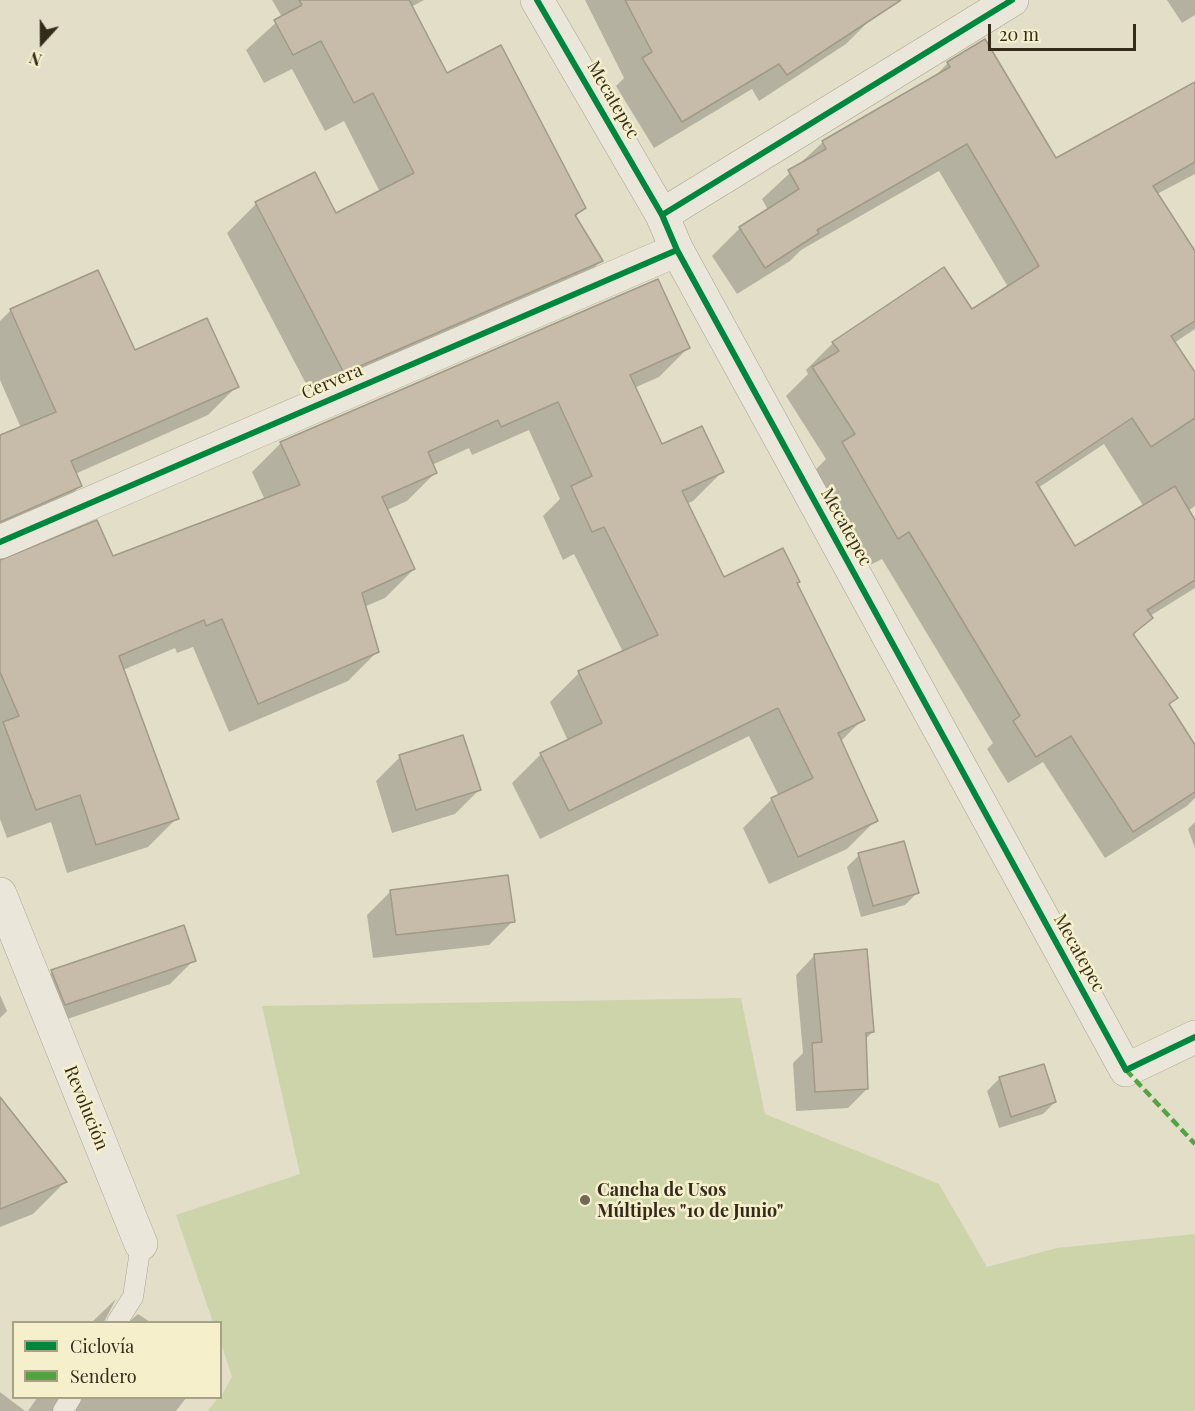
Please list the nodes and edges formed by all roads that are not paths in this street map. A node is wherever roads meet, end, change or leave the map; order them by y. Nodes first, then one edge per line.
1 (537, 0) edge
2 (1012, 0) edge
3 (662, 214) junction
4 (677, 250) junction
5 (0, 542) edge
6 (0, 894) edge
7 (1195, 1037) edge
8 (141, 1244) joint
9 (118, 1321) edge

1 - 3 street, Mecatepec
2 - 3 street
3 - 4 street, Mecatepec
4 - 5 street, Cervera
4 - 7 street, Mecatepec
6 - 8 street, Revolución
8 - 9 lane, Revolución

